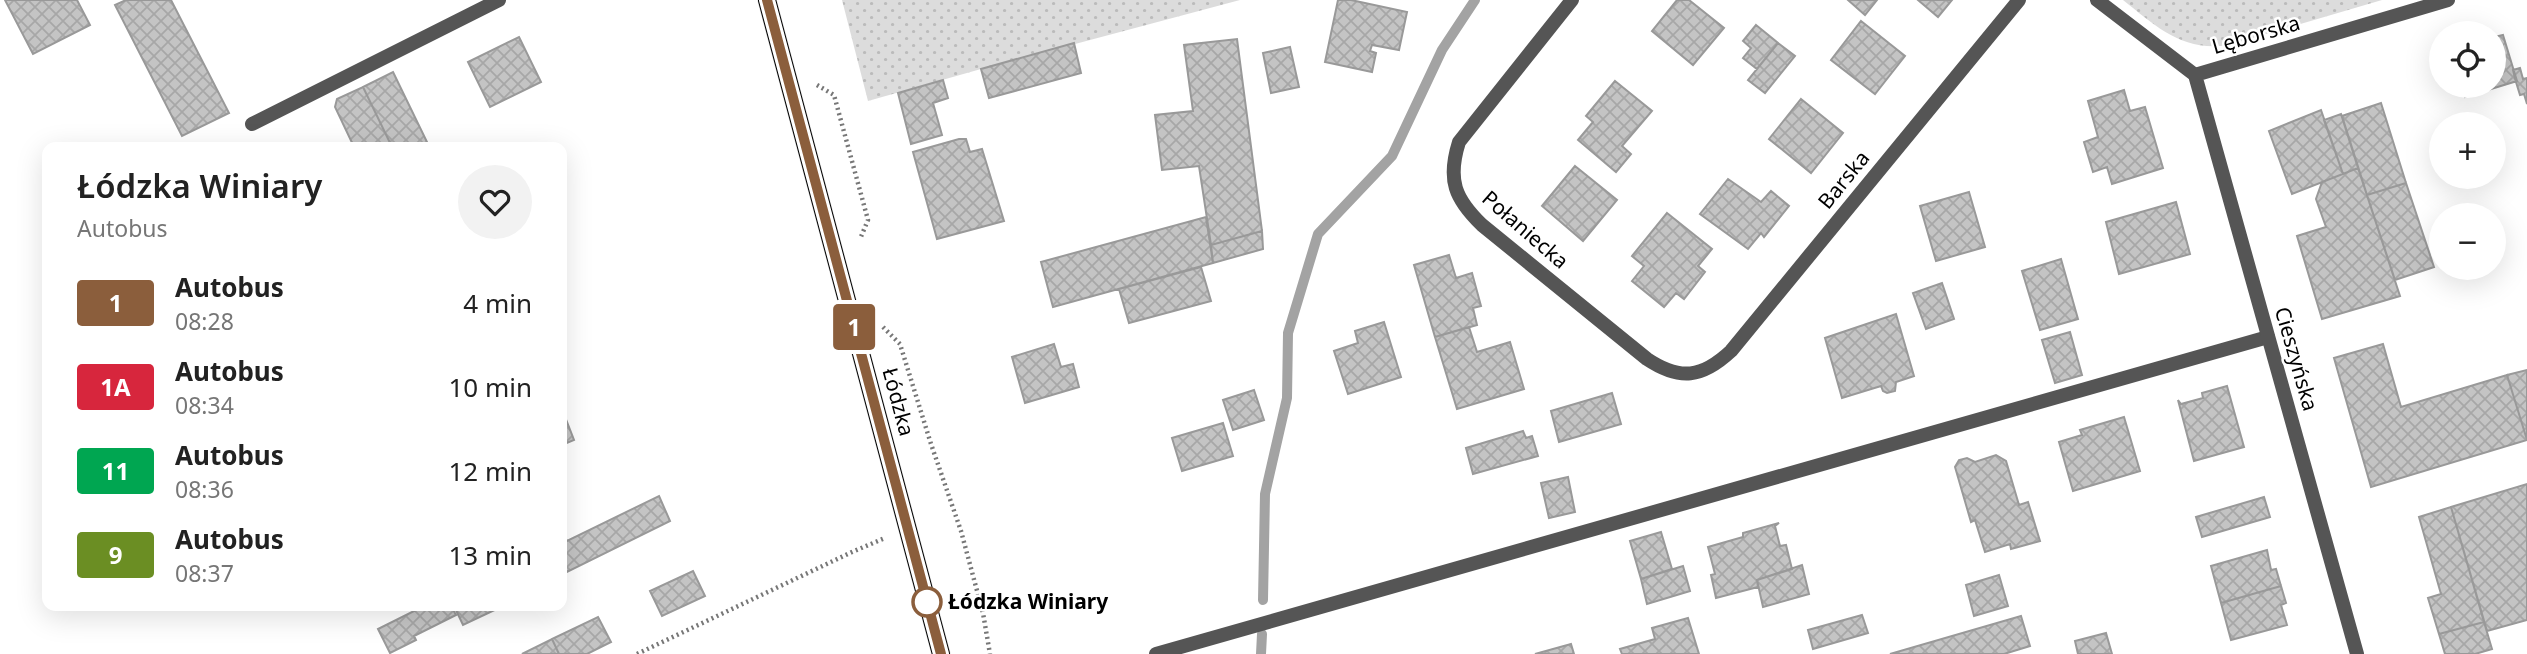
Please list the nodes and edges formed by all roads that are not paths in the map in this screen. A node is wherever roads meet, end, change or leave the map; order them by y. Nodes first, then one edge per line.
1 (499, 0) edge
2 (767, 0) edge
3 (1572, 0) edge
4 (2019, 0) edge
5 (2097, 0) edge
6 (2448, 0) edge
7 (2195, 75) junction
8 (252, 124) dead end
9 (2268, 337) junction
10 (1691, 374) joint
11 (941, 654) edge
12 (1156, 654) edge
13 (2357, 654) edge

1 - 8 street
2 - 11 main road, Łódzka
3 - 10 street, Połaniecka
4 - 10 street, Barska
5 - 7 street, Lęborska
6 - 7 street, Lęborska
7 - 9 street, Cieszyńska
9 - 12 street
9 - 13 street, Cieszyńska

